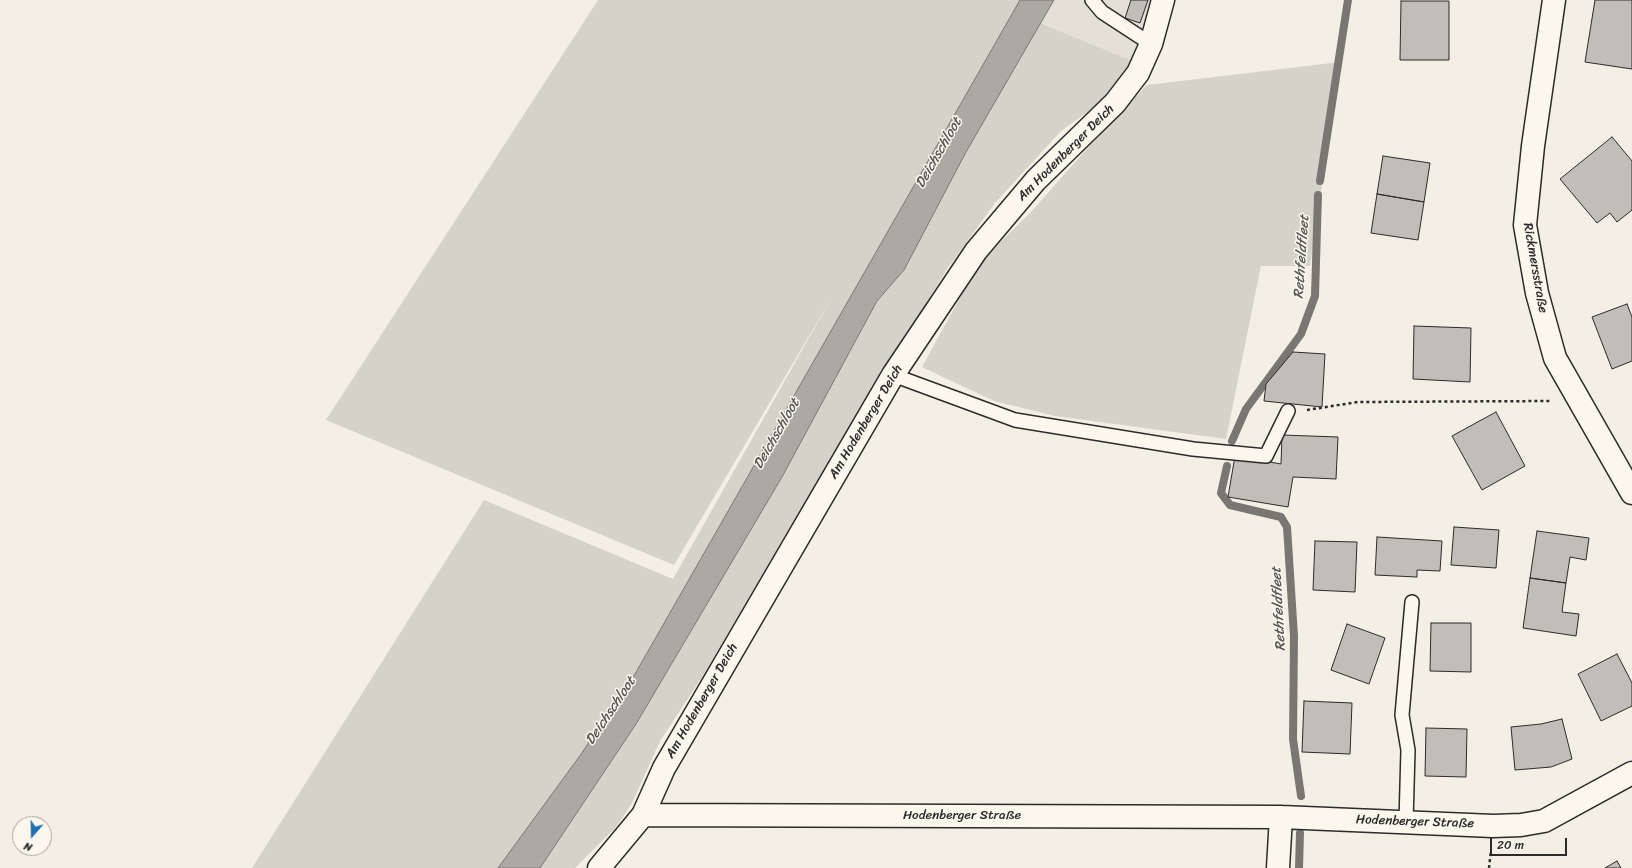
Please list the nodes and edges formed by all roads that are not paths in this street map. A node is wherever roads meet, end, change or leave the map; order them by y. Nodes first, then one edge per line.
1 (1092, 0) edge
2 (1163, 0) edge
3 (1554, 0) edge
4 (1151, 44) junction
5 (893, 375) junction
6 (1288, 411) road end
7 (1632, 493) edge
8 (1412, 602) dead end
9 (1632, 772) edge
10 (643, 815) junction
11 (1281, 817) junction
12 (1406, 822) junction
13 (599, 868) edge
14 (1278, 868) edge

1 - 4 lane
2 - 4 street, Am Hodenberger Deich
3 - 7 street, Rickmersstraße
4 - 5 street, Am Hodenberger Deich
5 - 6 lane
5 - 10 street, Am Hodenberger Deich
8 - 12 lane
9 - 12 street, Hodenberger Straße
10 - 11 street, Hodenberger Straße
10 - 13 street, Am Hodenberger Deich
11 - 12 street, Hodenberger Straße
11 - 14 street

